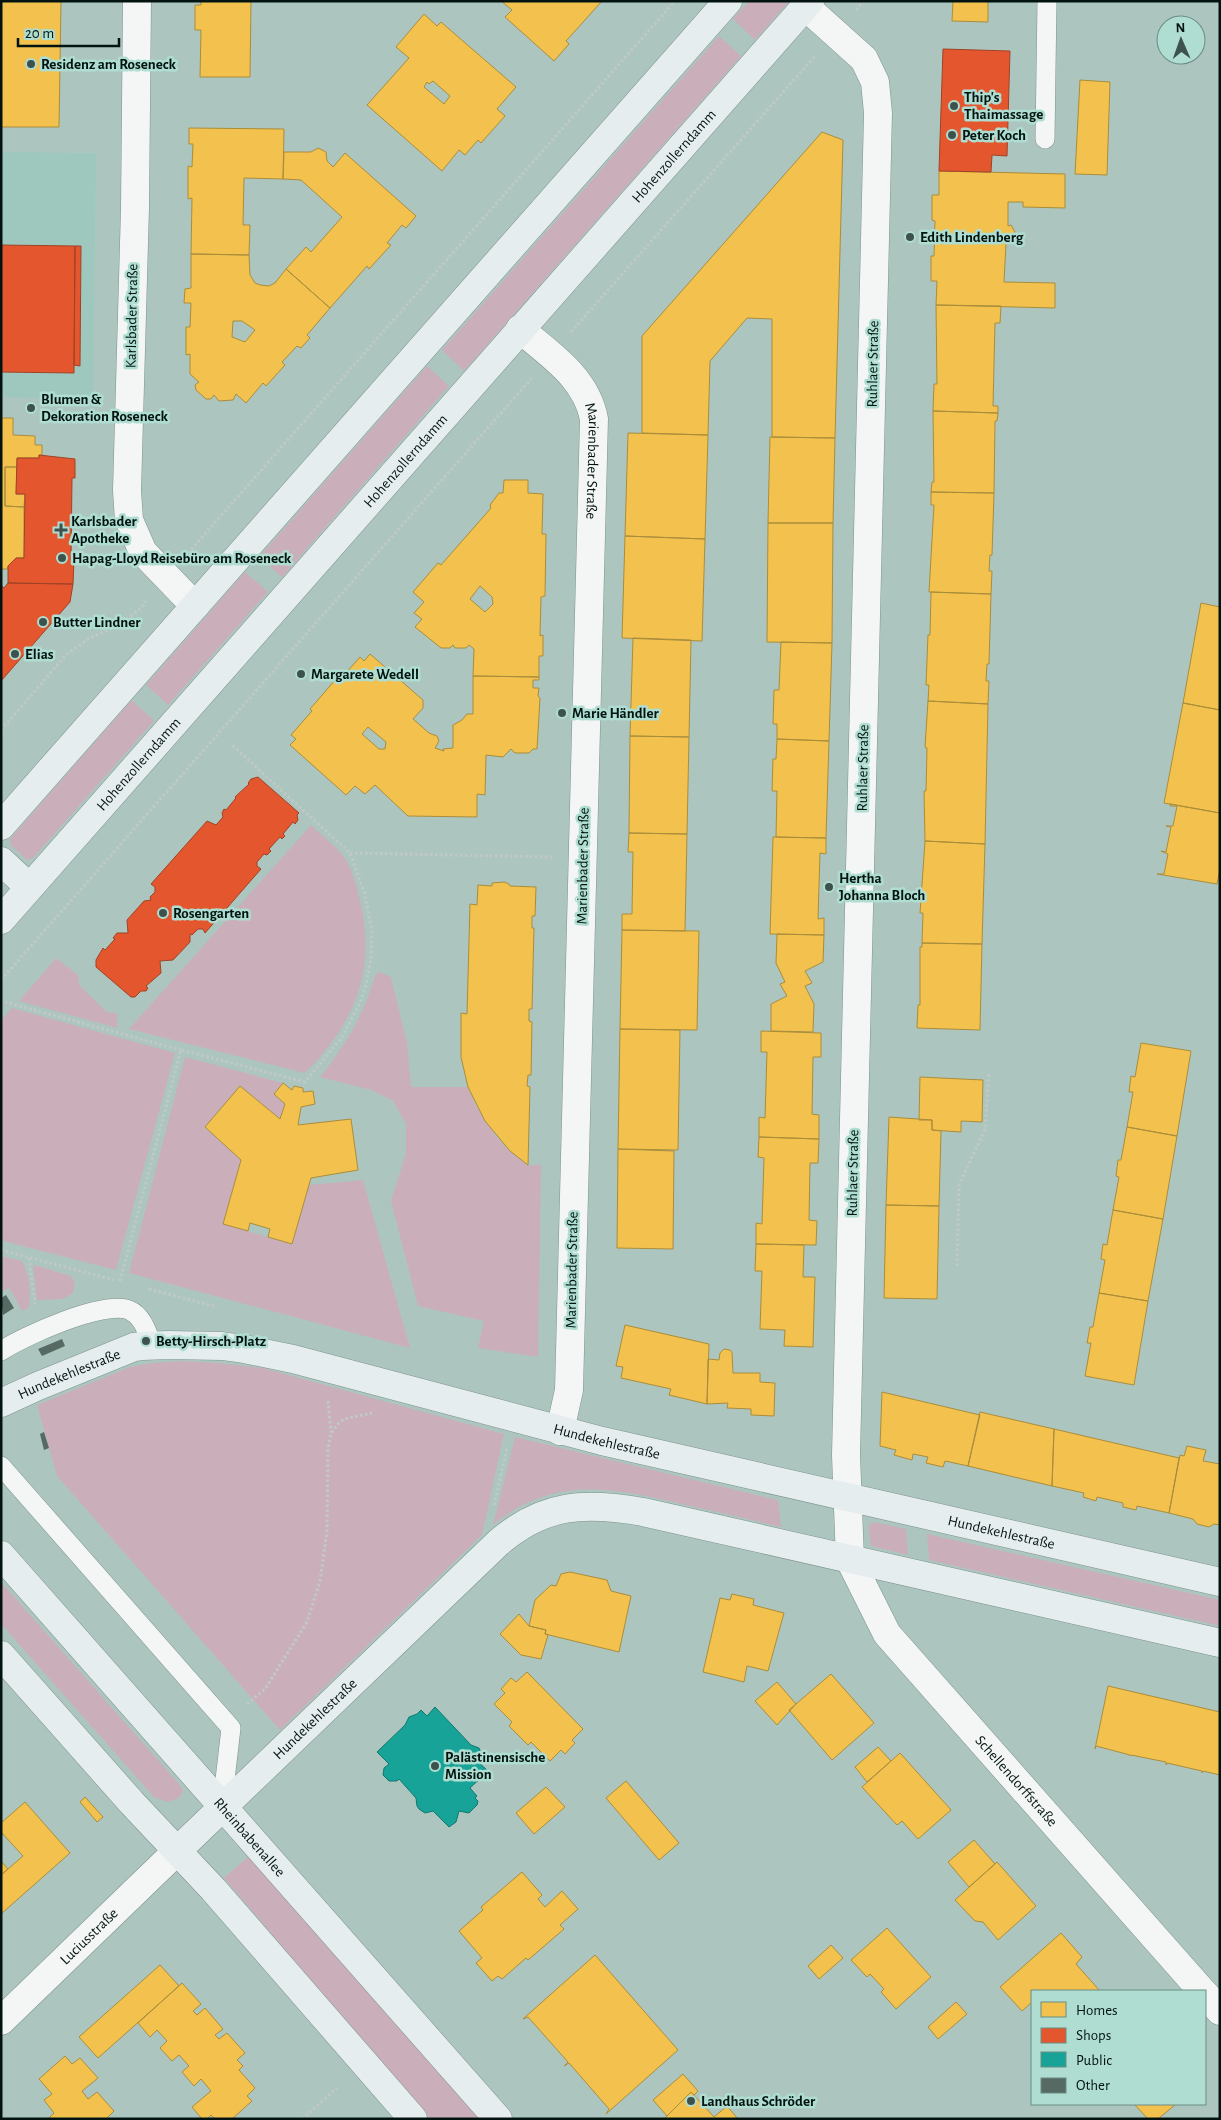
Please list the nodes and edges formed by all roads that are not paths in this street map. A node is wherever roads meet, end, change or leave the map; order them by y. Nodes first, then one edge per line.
1 (137, 1) edge
2 (728, 1) edge
3 (1047, 1) edge
4 (808, 4) edge
5 (1044, 139) dead end
6 (520, 329) junction
7 (195, 606) junction
8 (1, 826) edge
9 (1, 861) edge
10 (29, 887) junction
11 (1, 920) edge
12 (152, 1344) junction
13 (1, 1351) edge
14 (1, 1403) edge
15 (560, 1430) junction
16 (1, 1466) edge
17 (846, 1498) junction
18 (1, 1555) edge
19 (850, 1560) junction
20 (1220, 1582) edge
21 (1220, 1643) edge
22 (1, 1655) edge
23 (222, 1806) junction
24 (177, 1850) junction
25 (1201, 1990) edge
26 (1206, 1995) edge
27 (1220, 2011) edge
28 (1, 2021) edge
29 (414, 2119) edge
30 (498, 2119) edge

1 - 7 street, Karlsbader Straße
2 - 7 main road
3 - 5 lane
4 - 6 main road, Hohenzollerndamm
4 - 17 street, Ruhlaer Straße
6 - 10 main road, Hohenzollerndamm
6 - 15 street, Marienbader Straße
7 - 8 main road
9 - 10 main road
10 - 11 main road, Hohenzollerndamm
12 - 13 lane
12 - 14 main road, Hundekehlestraße
12 - 15 main road, Hundekehlestraße
15 - 17 main road, Hundekehlestraße
16 - 23 lane
17 - 19 street, Ruhlaer Straße
17 - 20 main road, Hundekehlestraße
18 - 23 main road, Rheinbabenallee
19 - 21 main road, Hundekehlestraße
19 - 23 main road, Hundekehlestraße
19 - 25 street, Schellendorffstraße
22 - 24 main road
23 - 24 main road, Hundekehlestraße
23 - 30 main road, Rheinbabenallee
24 - 28 street, Luciusstraße
24 - 29 main road
26 - 27 street, Schellendorffstraße

